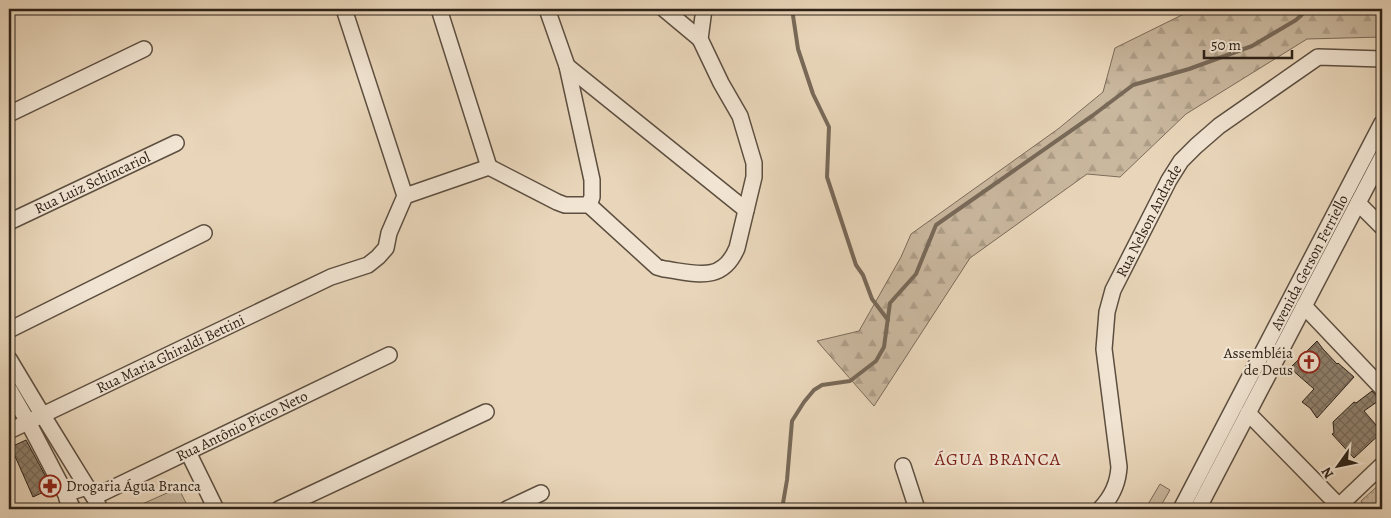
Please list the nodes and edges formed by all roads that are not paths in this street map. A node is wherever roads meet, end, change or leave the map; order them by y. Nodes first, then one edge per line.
1 (344, 9) edge
2 (439, 9) edge
3 (547, 9) edge
4 (664, 9) edge
5 (704, 9) edge
6 (700, 39) junction
7 (144, 49) dead end
8 (1382, 59) edge
9 (567, 66) junction
10 (9, 114) edge
11 (1382, 123) edge
12 (176, 142) dead end
13 (1382, 157) edge
14 (489, 167) junction
15 (405, 196) junction
16 (1358, 203) junction
17 (590, 205) junction
18 (746, 210) junction
19 (9, 222) edge
20 (1382, 227) edge
21 (204, 233) dead end
22 (1304, 306) junction
23 (9, 330) edge
24 (389, 355) dead end
25 (9, 359) edge
26 (1382, 388) edge
27 (9, 389) edge
28 (486, 412) dead end
29 (1248, 413) junction
30 (35, 418) junction
31 (9, 431) edge
32 (188, 452) junction
33 (1382, 465) edge
34 (902, 466) dead end
35 (541, 493) dead end
36 (96, 502) edge
37 (70, 506) edge
38 (1340, 508) edge
39 (216, 509) edge
40 (279, 509) edge
41 (507, 509) edge
42 (917, 509) edge
43 (1100, 509) edge
44 (1181, 509) edge
45 (1198, 509) edge

1 - 15 street
2 - 14 street
3 - 9 street
4 - 6 street
5 - 6 street
6 - 18 street
7 - 10 street
8 - 43 street, Rua Nelson Andrade
9 - 17 street
9 - 18 street
11 - 44 street, Avenida Gerson Ferriello
12 - 19 street, Rua Luiz Schincariol
13 - 16 street, Avenida Gerson Ferriello
14 - 15 street
14 - 17 street
15 - 30 street, Rua Maria Ghiraldi Bettini
16 - 20 street
16 - 22 street, Avenida Gerson Ferriello
17 - 18 street
21 - 23 street
22 - 26 street
22 - 29 street, Avenida Gerson Ferriello
24 - 32 street, Rua Antônio Picco Neto
25 - 30 street
27 - 30 street
28 - 40 street
29 - 38 street
29 - 45 street, Avenida Gerson Ferriello
30 - 31 street, Rua Maria Ghiraldi Bettini
30 - 36 street
30 - 37 street
32 - 36 street, Rua Antônio Picco Neto
32 - 39 street
33 - 38 street
34 - 42 street
35 - 41 street
36 - 37 street, Rua Antônio Picco Neto

